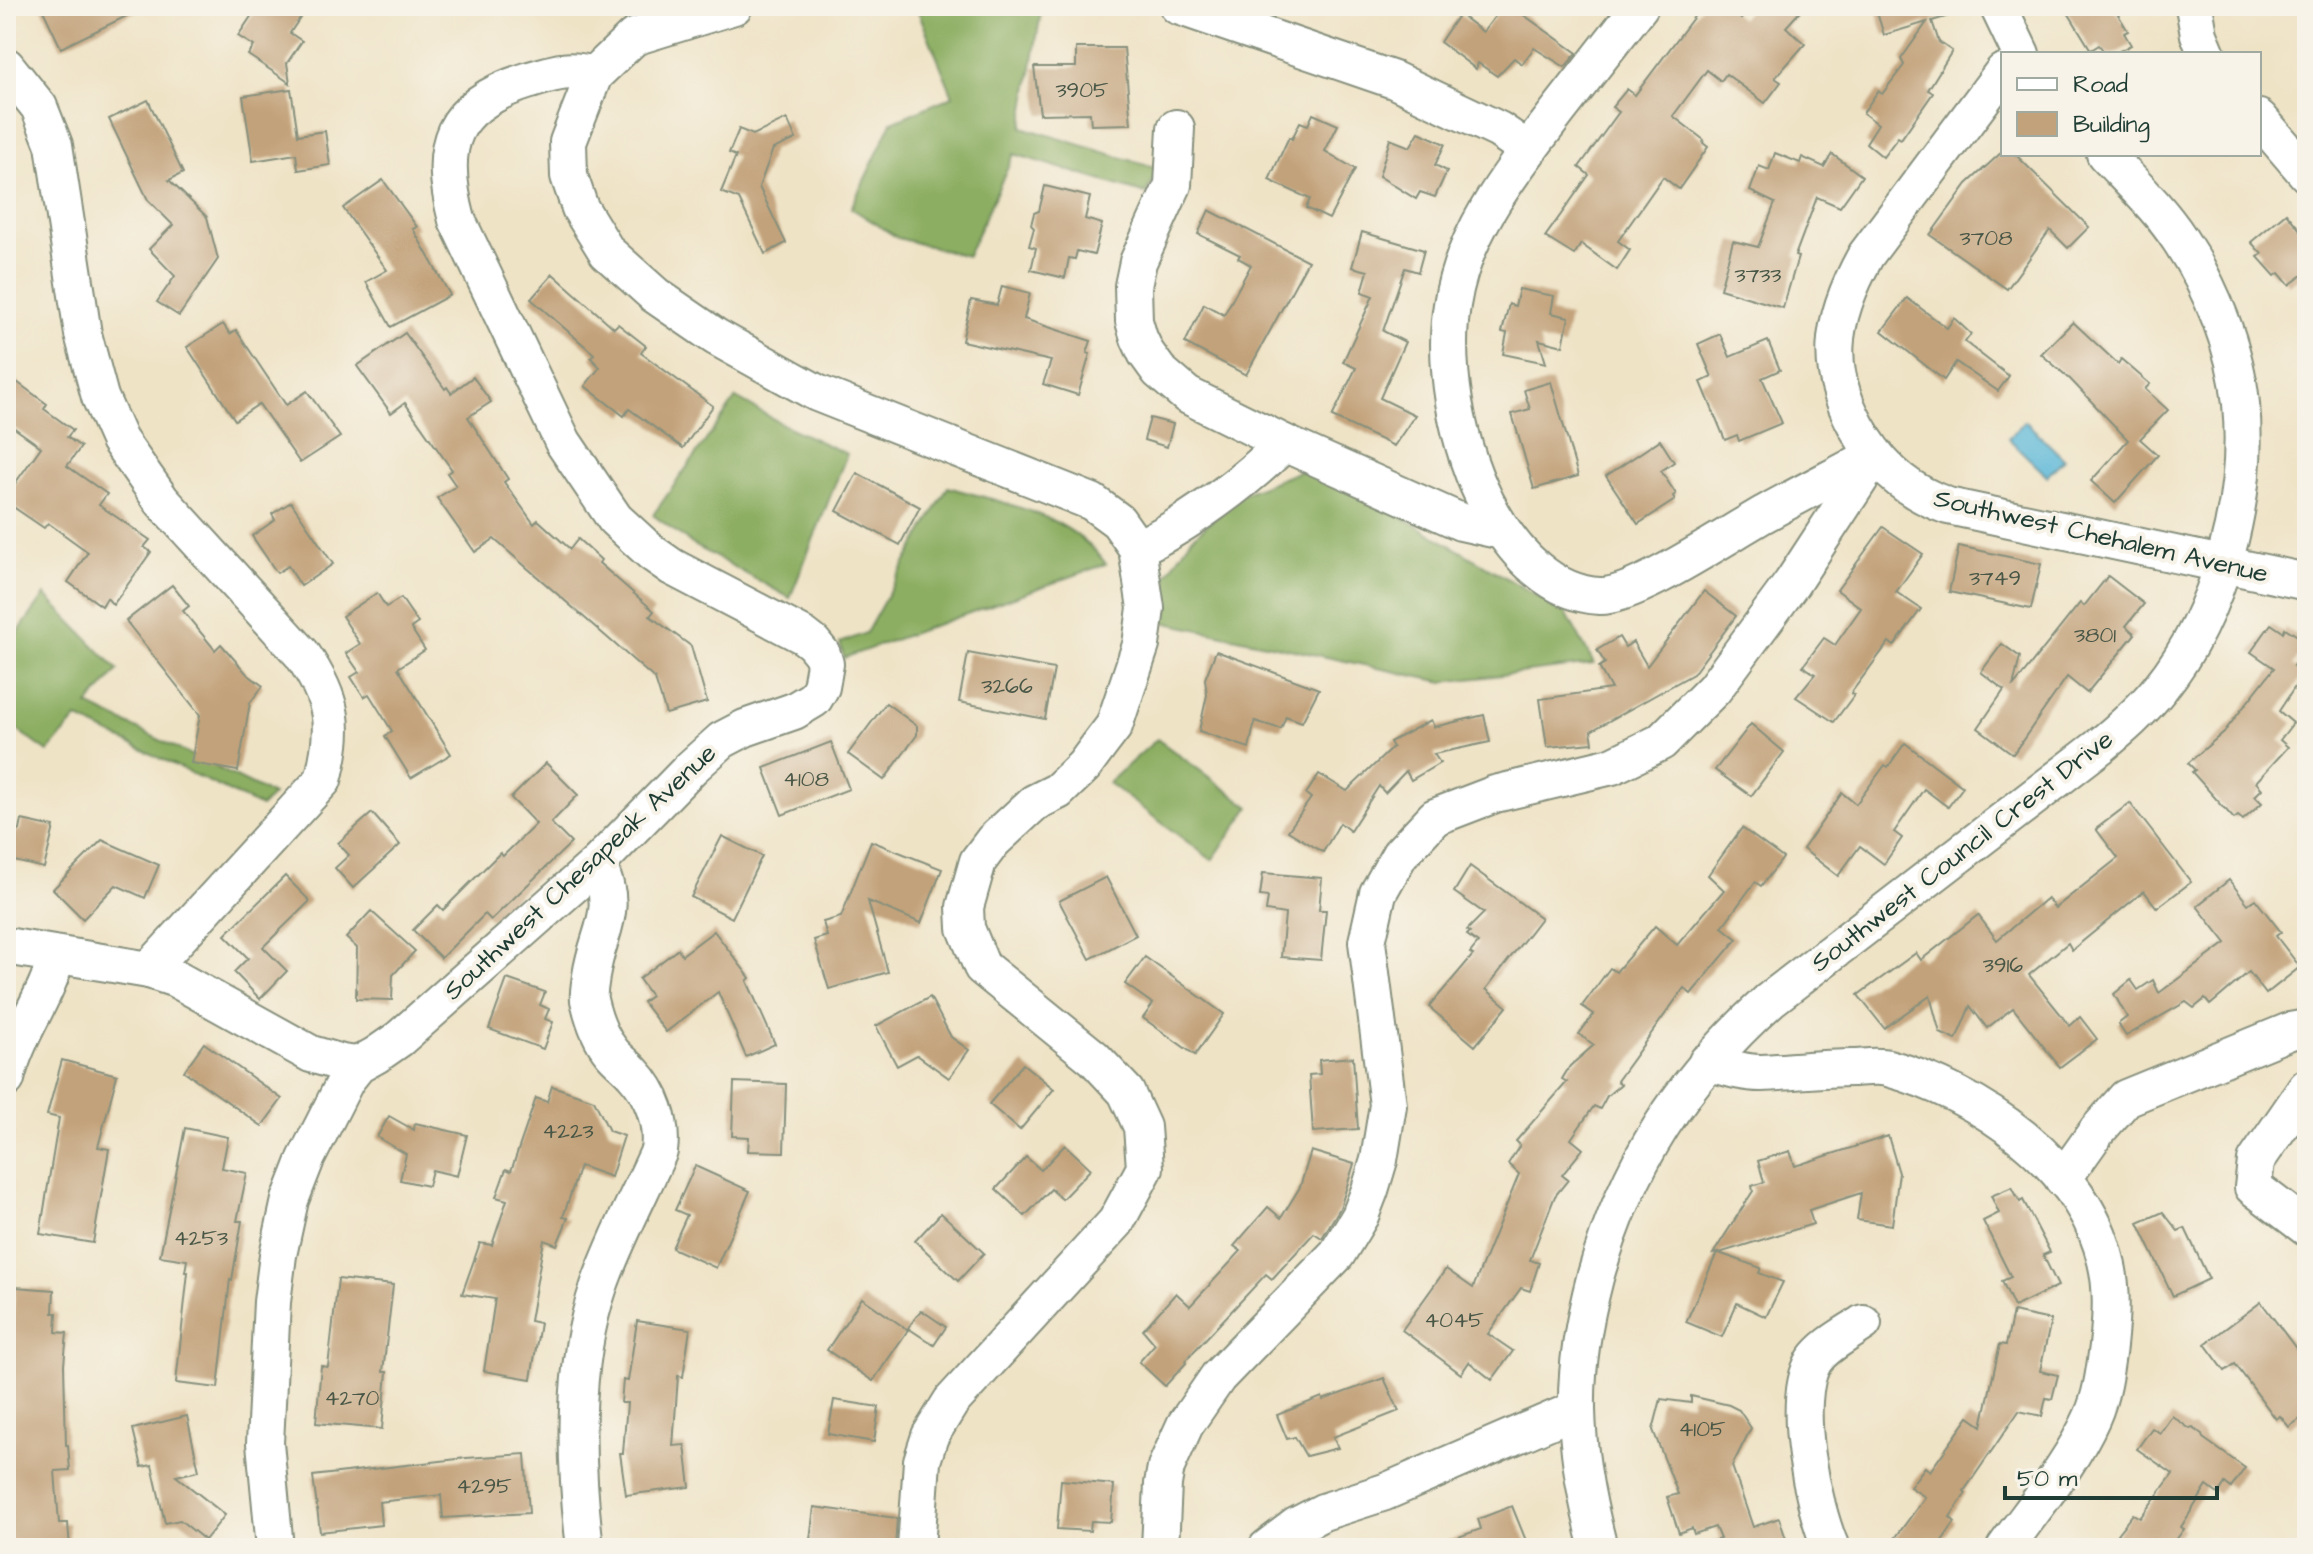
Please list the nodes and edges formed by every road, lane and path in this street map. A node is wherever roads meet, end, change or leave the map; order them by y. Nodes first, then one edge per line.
1 (734, 6) edge
2 (1178, 6) edge
3 (1640, 6) edge
4 (1998, 6) edge
5 (2194, 6) edge
6 (2013, 52) edge
7 (2206, 52) edge
8 (6, 66) edge
9 (594, 75) junction
10 (2001, 77) edge
11 (2261, 120) edge
12 (1176, 128) dead end
13 (1528, 150) junction
14 (2107, 156) edge
15 (2307, 174) edge
16 (1284, 443) junction
17 (1875, 456) junction
18 (1502, 531) junction
19 (1137, 548) junction
20 (2222, 565) junction
21 (2307, 582) edge
22 (597, 864) junction
23 (6, 946) edge
24 (57, 955) junction
25 (149, 970) junction
26 (2307, 1028) edge
27 (1707, 1062) junction
28 (358, 1065) junction
29 (6, 1079) edge
30 (2307, 1087) edge
31 (2063, 1179) junction
32 (2307, 1228) edge
33 (1863, 1323) dead end
34 (1577, 1409) junction
35 (275, 1548) edge
36 (585, 1548) edge
37 (916, 1548) edge
38 (1160, 1548) edge
39 (1267, 1548) edge
40 (1599, 1548) edge
41 (1831, 1548) edge
42 (2005, 1548) edge

1 - 9 street
2 - 13 street
3 - 13 street
4 - 6 street
5 - 7 street
8 - 25 street
9 - 19 street
9 - 22 street, Southwest Chesapeak Avenue
10 - 17 street, Southwest Chehalem Avenue
11 - 15 street
12 - 16 street
13 - 18 street
14 - 20 street, Southwest Council Crest Drive
16 - 18 street
16 - 19 street
17 - 18 street
17 - 20 street, Southwest Chehalem Avenue
17 - 38 street
19 - 37 street
20 - 21 street, Southwest Chehalem Avenue
20 - 27 street, Southwest Council Crest Drive
22 - 28 street, Southwest Chesapeak Avenue
22 - 36 street
23 - 24 street
24 - 25 street
24 - 29 street
25 - 28 street
26 - 31 street
27 - 31 street
27 - 34 street, Southwest Council Crest Drive
28 - 35 street, Southwest Chesapeak Avenue
30 - 32 street
31 - 42 street
33 - 41 street
34 - 39 street
34 - 40 street, Southwest Council Crest Drive

